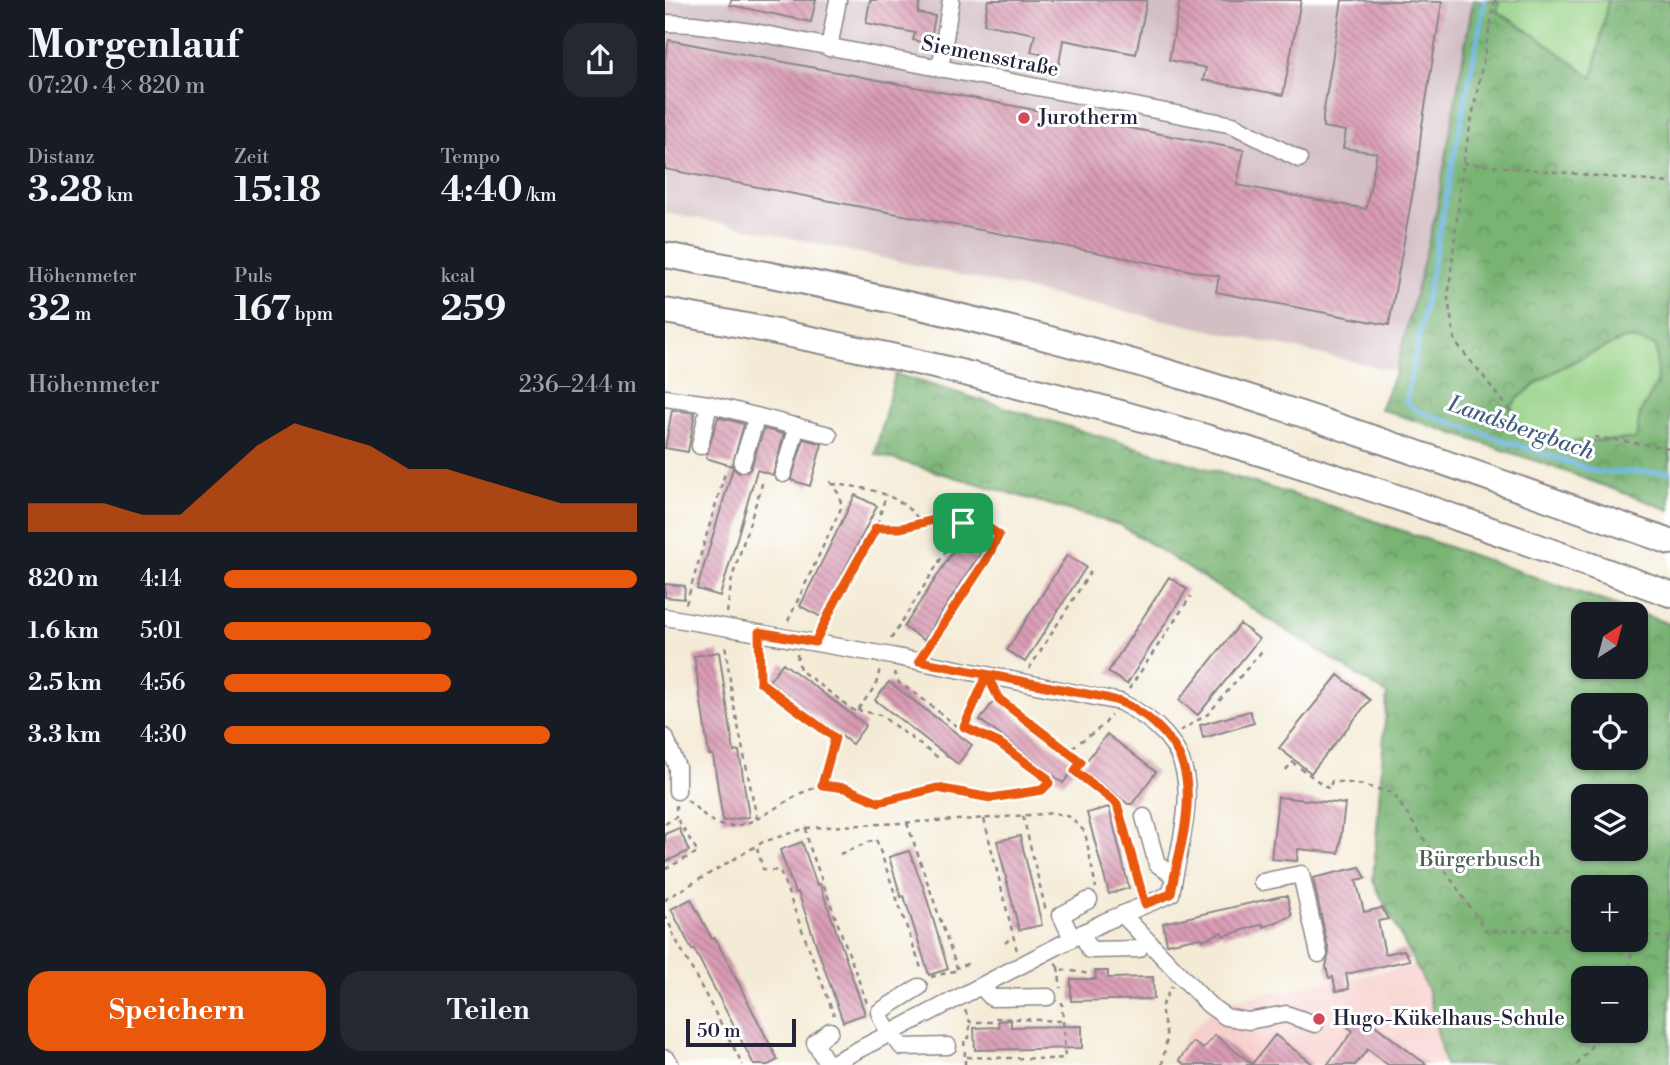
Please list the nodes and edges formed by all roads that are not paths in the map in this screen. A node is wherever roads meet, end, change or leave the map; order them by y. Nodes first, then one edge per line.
1 (838, 0) edge
2 (951, 0) edge
3 (665, 23) edge
4 (829, 48) junction
5 (940, 69) junction
6 (1299, 159) dead end
7 (665, 255) edge
8 (665, 311) edge
9 (665, 398) edge
10 (709, 404) junction
11 (757, 416) junction
12 (797, 426) junction
13 (829, 435) dead end
14 (701, 446) dead end
15 (742, 463) dead end
16 (783, 474) dead end
17 (1670, 542) edge
18 (1670, 594) edge
19 (673, 618) edge
20 (665, 737) edge
21 (677, 791) road end
22 (1144, 817) dead end
23 (1174, 876) junction
24 (1262, 882) dead end
25 (1093, 897) road end
26 (1122, 914) junction
27 (1077, 936) junction
28 (1139, 949) dead end
29 (1319, 954) dead end
30 (981, 986) junction
31 (919, 987) dead end
32 (1048, 997) dead end
33 (1315, 1024) dead end
34 (830, 1031) dead end
35 (890, 1034) junction
36 (948, 1046) dead end
37 (829, 1065) edge

1 - 4 street
2 - 5 street
3 - 4 street, Siemensstraße
4 - 5 street, Siemensstraße
5 - 6 street, Siemensstraße
7 - 17 highway
8 - 18 highway
9 - 10 street
10 - 11 street
10 - 14 street
11 - 12 street
11 - 15 street
12 - 13 street
12 - 16 street
19 - 23 street
20 - 21 street
22 - 23 street
23 - 26 street
24 - 29 street
25 - 27 street
26 - 27 street
26 - 33 street
27 - 28 street
27 - 30 street
30 - 32 street
30 - 35 street
31 - 35 street
34 - 37 street
35 - 36 street
35 - 37 street

